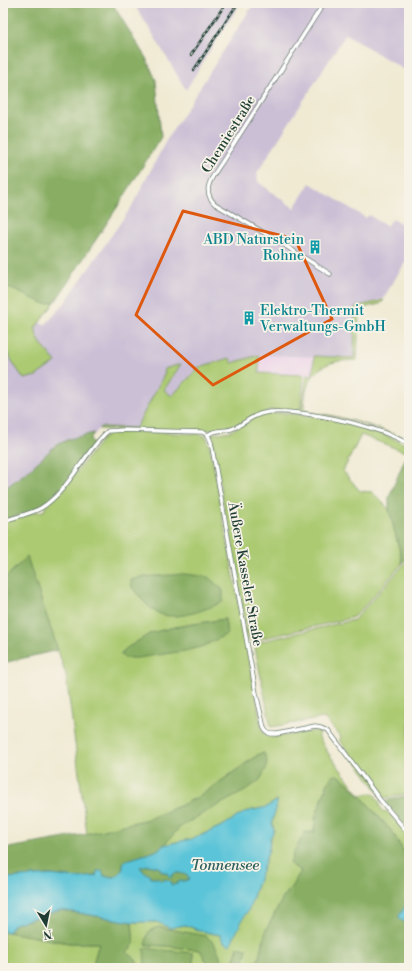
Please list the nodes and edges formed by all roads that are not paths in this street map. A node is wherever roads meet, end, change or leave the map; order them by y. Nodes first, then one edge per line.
1 (324, 3) edge
2 (330, 274) dead end
3 (208, 435) junction
4 (409, 444) edge
5 (3, 521) edge
6 (409, 834) edge

1 - 2 street, Chemiestraße
3 - 4 street
3 - 5 street
3 - 6 street, Äußere Kasseler Straße

